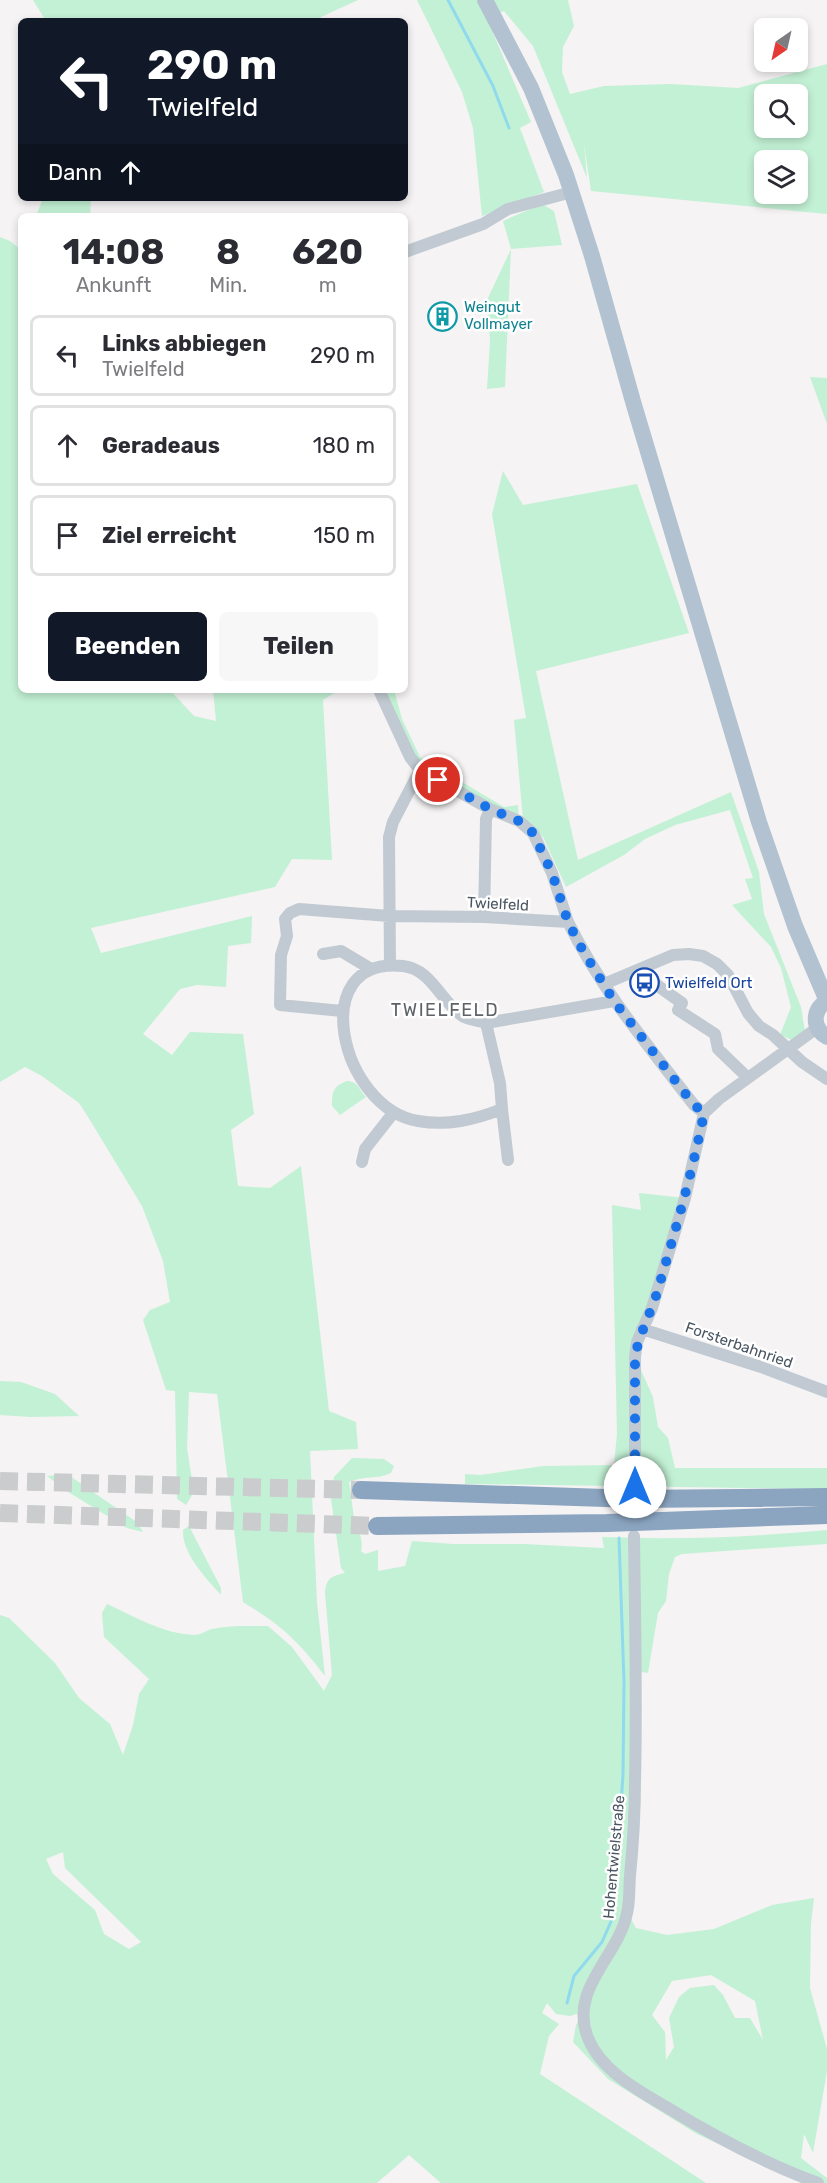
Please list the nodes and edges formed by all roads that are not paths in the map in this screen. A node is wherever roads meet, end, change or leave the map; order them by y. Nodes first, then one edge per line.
1 (485, 0) edge
2 (572, 192) junction
3 (408, 251) edge
4 (380, 693) edge
5 (420, 770) junction
6 (490, 809) junction
7 (389, 916) junction
8 (484, 917) junction
9 (568, 922) junction
10 (323, 954) dead end
11 (390, 966) junction
12 (370, 969) junction
13 (644, 976) dead end
14 (604, 984) junction
15 (614, 1001) junction
16 (827, 1001) edge
17 (342, 1011) junction
18 (486, 1023) junction
19 (822, 1032) edge
20 (788, 1050) junction
21 (748, 1078) junction
22 (827, 1079) edge
23 (502, 1109) junction
24 (394, 1112) junction
25 (704, 1113) junction
26 (508, 1160) dead end
27 (362, 1162) dead end
28 (642, 1329) junction
29 (827, 1392) edge
30 (635, 1487) dead end
31 (362, 1490) tunnel mouth
32 (827, 1497) edge
33 (827, 1515) edge
34 (377, 1526) tunnel mouth
35 (634, 1536) dead end
36 (818, 2183) edge

1 - 2 main road
2 - 3 street
2 - 16 main road
4 - 5 street
5 - 6 street
5 - 7 street
6 - 8 street
6 - 9 street
7 - 8 street, Twielfeld
7 - 11 street
7 - 17 street, Twielfeld
8 - 9 street, Twielfeld
9 - 14 street
10 - 12 street
11 - 12 street
11 - 18 street
12 - 17 street
13 - 21 street
14 - 15 street
14 - 20 street
15 - 18 street
15 - 25 street
16 - 19 main road
17 - 24 street
18 - 23 street
19 - 20 street
20 - 21 street
20 - 22 street
21 - 25 street
23 - 24 street
23 - 26 street
24 - 27 street
25 - 28 street
28 - 29 street, Forsterbahnried
28 - 30 street
31 - 32 highway
33 - 34 highway
35 - 36 street, Hohentwielstraße

